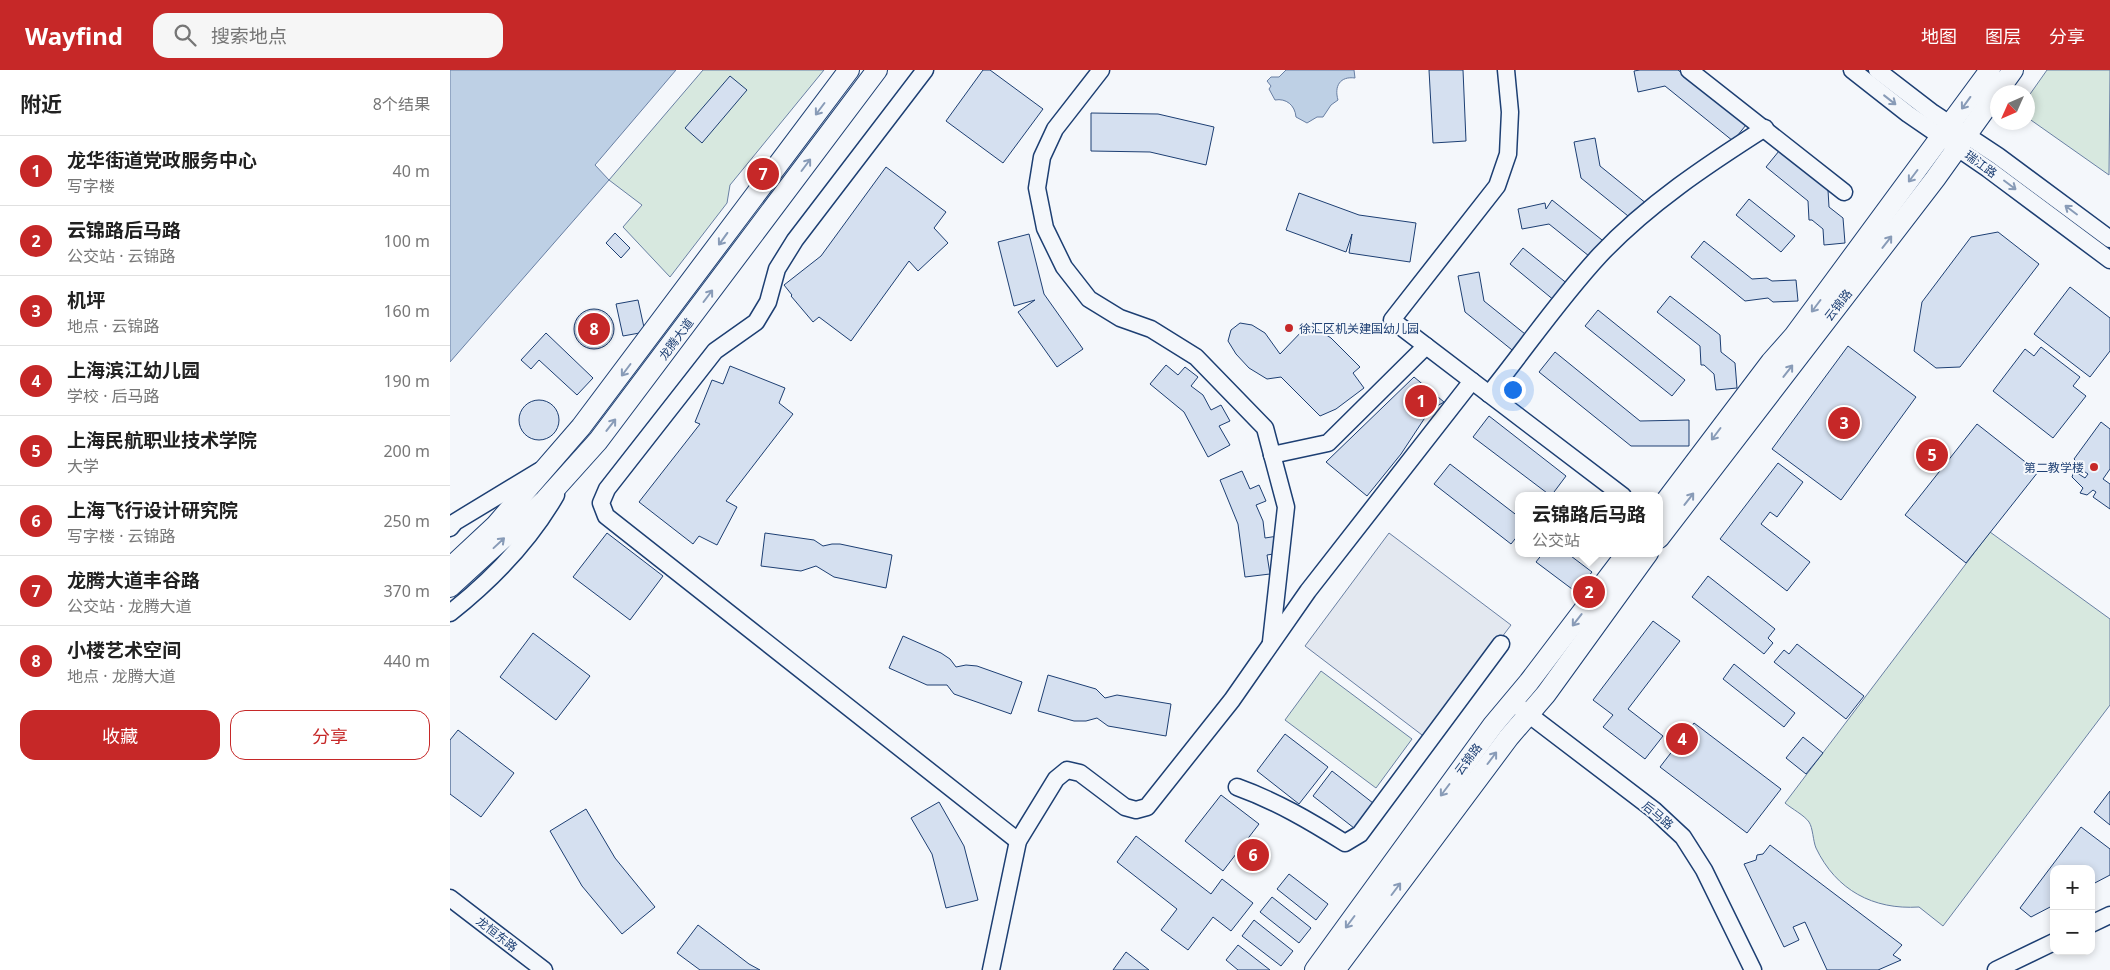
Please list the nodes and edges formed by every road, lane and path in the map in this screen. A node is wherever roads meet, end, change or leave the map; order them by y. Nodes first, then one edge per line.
1 (849, 70) edge
2 (877, 70) edge
3 (925, 70) edge
4 (1101, 70) edge
5 (1506, 70) edge
6 (1689, 70) edge
7 (1852, 70) edge
8 (1877, 70) edge
9 (1990, 70) edge
10 (2014, 70) edge
11 (1765, 128) junction
12 (1955, 135) junction
13 (1844, 192) dead end
14 (2110, 239) edge
15 (2110, 260) edge
16 (1426, 346) junction
17 (1472, 381) junction
18 (1489, 394) junction
19 (1272, 455) junction
20 (547, 466) junction
21 (564, 481) junction
22 (1618, 492) edge
23 (1663, 505) edge
24 (450, 528) edge
25 (1663, 533) edge
26 (1625, 557) edge
27 (1645, 557) edge
28 (454, 574) edge
29 (450, 613) edge
30 (1502, 644) dead end
31 (1271, 646) junction
32 (1520, 708) junction
33 (1237, 787) dead end
34 (1018, 841) junction
35 (450, 898) edge
36 (2110, 915) edge
37 (2095, 922) edge
38 (2050, 944) edge
39 (544, 970) edge
40 (991, 970) edge
41 (1315, 970) edge
42 (1335, 970) edge
43 (1753, 970) edge
44 (1996, 970) edge

1 -> 20 main road, 龙腾大道
21 -> 2 main road, 龙腾大道
3 - 34 street
4 - 19 street
5 - 16 street
6 - 11 street
7 -> 12 street, 瑞江路
8 - 12 street, 瑞江路
9 -> 12 main road, 云锦路
10 - 12 main road, 云锦路
11 - 13 street
11 - 18 street
14 -> 12 street, 瑞江路
12 -> 15 street, 瑞江路
12 -> 23 main road, 云锦路
25 -> 12 main road, 云锦路
16 - 17 street
16 - 19 street
17 - 18 street
17 - 31 street
18 - 22 street
19 - 31 street
20 - 24 street
20 - 28 main road, 龙腾大道
28 -> 21 main road, 龙腾大道
21 - 29 street
26 -> 32 main road, 云锦路
27 - 32 main road, 云锦路
30 - 33 street
31 - 34 street
32 -> 41 main road, 云锦路
42 -> 32 main road, 云锦路
32 - 43 street, 后马路
34 - 40 street
35 - 39 street, 龙恒东路
36 - 37 street
38 - 44 street

